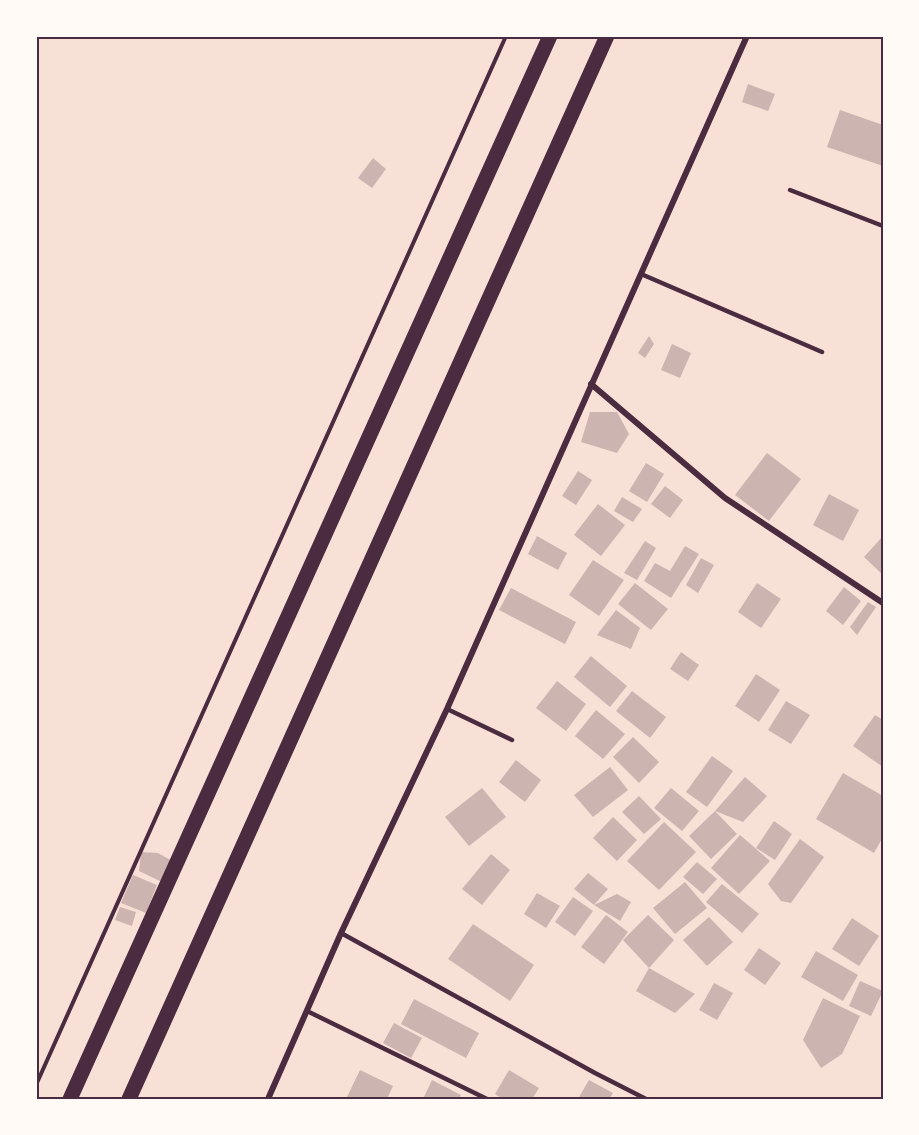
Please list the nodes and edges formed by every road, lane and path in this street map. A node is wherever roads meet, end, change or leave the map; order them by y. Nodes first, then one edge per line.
1 (506, 36) edge
2 (550, 36) edge
3 (607, 36) edge
4 (747, 36) edge
5 (790, 190) dead end
6 (883, 226) edge
7 (641, 274) junction
8 (822, 352) dead end
9 (591, 384) junction
10 (883, 603) edge
11 (447, 709) junction
12 (512, 740) dead end
13 (341, 933) junction
14 (307, 1011) junction
15 (36, 1085) edge
16 (70, 1099) edge
17 (129, 1099) edge
18 (268, 1099) edge
19 (487, 1099) edge
20 (646, 1099) edge

1 - 15 path
2 - 16 main road
3 - 17 main road
4 - 7 street
5 - 6 lane
7 - 8 lane
7 - 9 street
9 - 10 street
9 - 11 street
11 - 12 lane
11 - 13 street
13 - 14 street
13 - 20 lane
14 - 18 street
14 - 19 lane

